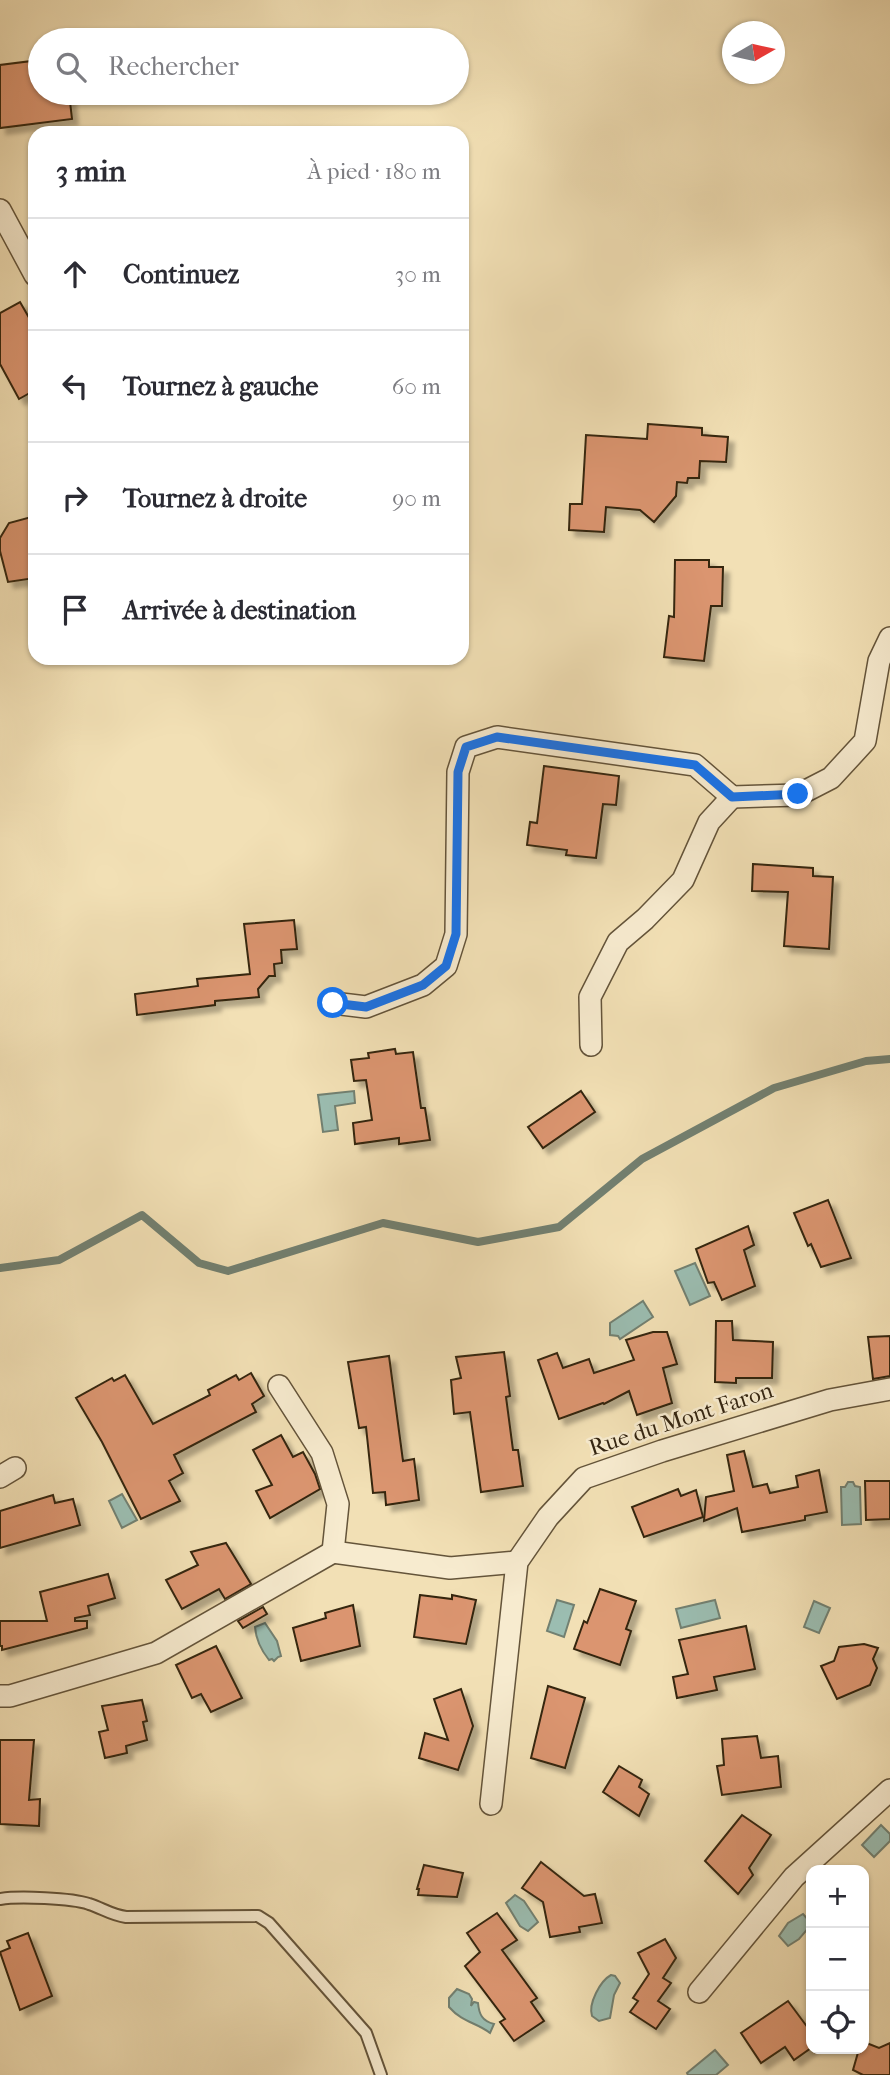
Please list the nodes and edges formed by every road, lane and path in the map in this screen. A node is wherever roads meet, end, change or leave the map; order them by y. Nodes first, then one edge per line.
1 (0, 210) edge
2 (28, 262) edge
3 (890, 638) edge
4 (732, 797) junction
5 (333, 1003) dead end
6 (591, 1045) dead end
7 (279, 1386) dead end
8 (890, 1389) edge
9 (332, 1552) junction
10 (517, 1562) junction
11 (0, 1696) edge
12 (890, 1790) edge
13 (491, 1804) dead end
14 (0, 1899) edge
15 (699, 1992) dead end
16 (381, 2075) edge

1 - 2 street
3 - 4 street
4 - 5 street
4 - 6 street
7 - 9 street
8 - 10 street, Rue du Mont Faron
9 - 10 street
9 - 11 street
10 - 13 street, Rue du Mont Faron
12 - 15 street
14 - 16 lane

